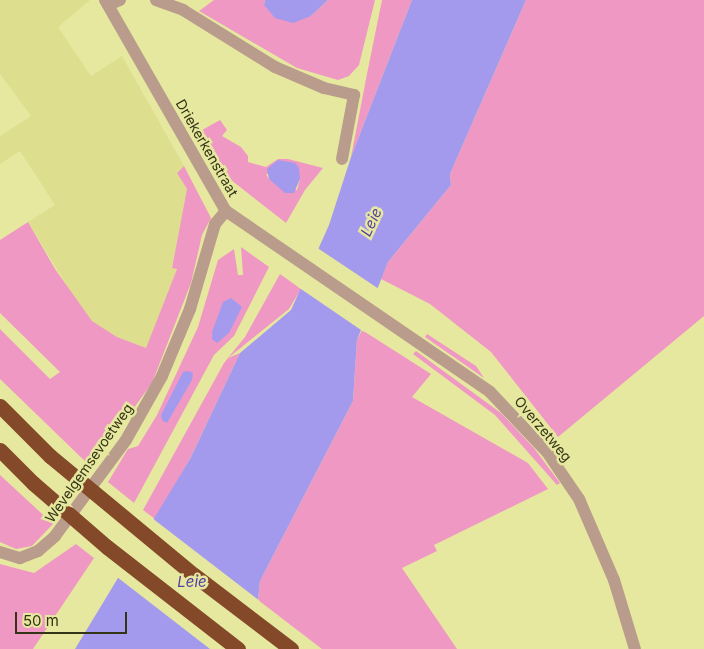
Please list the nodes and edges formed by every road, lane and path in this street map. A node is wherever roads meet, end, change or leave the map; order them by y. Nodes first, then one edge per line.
1 (120, 0) edge
2 (156, 0) edge
3 (106, 3) edge
4 (342, 159) dead end
5 (226, 210) junction
6 (348, 292) joint
7 (0, 406) edge
8 (0, 450) edge
9 (0, 552) edge
10 (238, 649) edge
11 (291, 649) edge
12 (635, 649) edge

1 - 3 street
2 - 4 street
3 - 5 street, Driekerkenstraat
5 - 6 street, Driekerkenstraat
5 - 9 street, Wevelgemsevoetweg
6 - 12 street, Overzetweg
7 - 11 highway, bridge
8 - 10 highway, bridge

